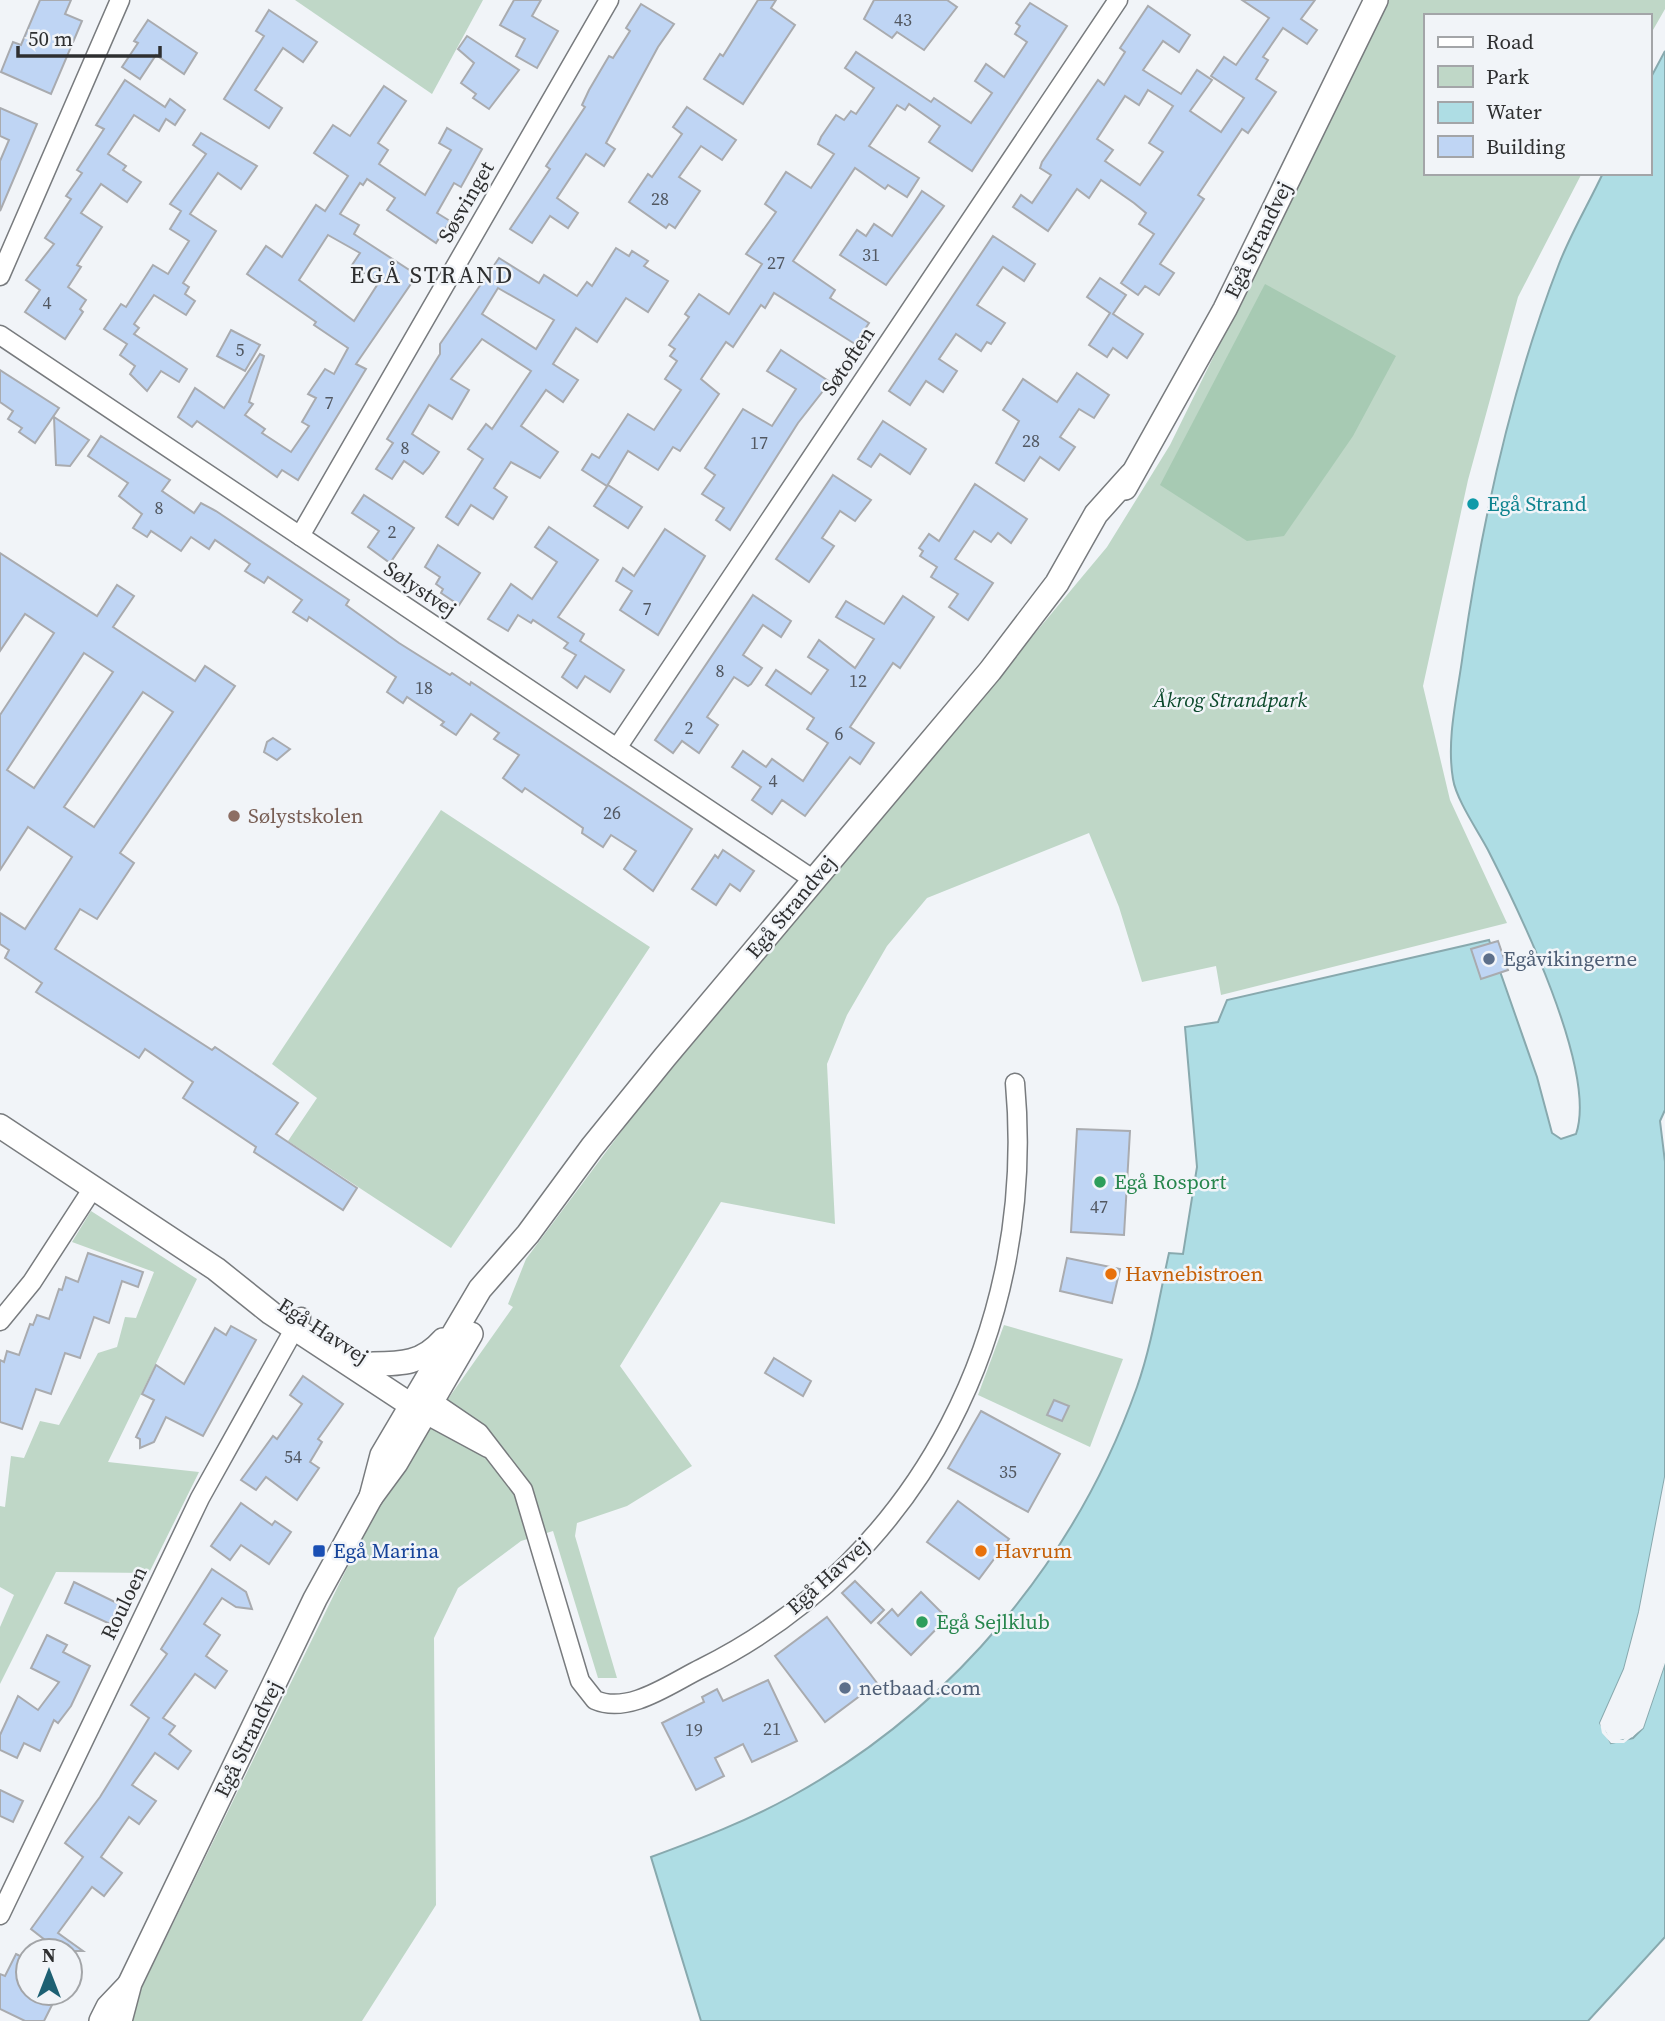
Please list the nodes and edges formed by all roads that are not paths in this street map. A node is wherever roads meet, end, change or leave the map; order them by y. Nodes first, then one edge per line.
1 (120, 0) edge
2 (609, 0) edge
3 (1118, 0) edge
4 (1376, 0) edge
5 (0, 276) edge
6 (0, 335) edge
7 (300, 536) junction
8 (617, 748) junction
9 (814, 880) junction
10 (1015, 1083) dead end
11 (0, 1126) edge
12 (93, 1188) junction
13 (528, 1234) junction
14 (464, 1317) junction
15 (0, 1321) edge
16 (298, 1323) junction
17 (373, 1364) junction
18 (421, 1403) junction
19 (0, 1915) edge
20 (130, 1983) junction
21 (101, 2021) edge
22 (120, 2021) edge

1 - 5 street
2 - 7 street, Søsvinget
3 - 8 street, Søtoften
4 - 9 street, Egå Strandvej
6 - 7 street, Sølystvej
7 - 8 street, Sølystvej
8 - 9 street, Sølystvej
9 - 13 street, Egå Strandvej
10 - 18 street, Egå Havvej
11 - 12 street, Egå Havvej
12 - 15 street
12 - 16 street, Egå Havvej
13 - 14 street, Egå Strandvej
13 - 18 street, Egå Strandvej
14 - 17 street
14 - 18 street, Egå Strandvej
16 - 17 street, Egå Havvej
16 - 18 street, Egå Havvej
16 - 19 street, Rouloen
17 - 18 street, Egå Havvej
18 - 20 street, Egå Strandvej
20 - 21 street, Egå Strandvej
20 - 22 street, Egå Strandvej

